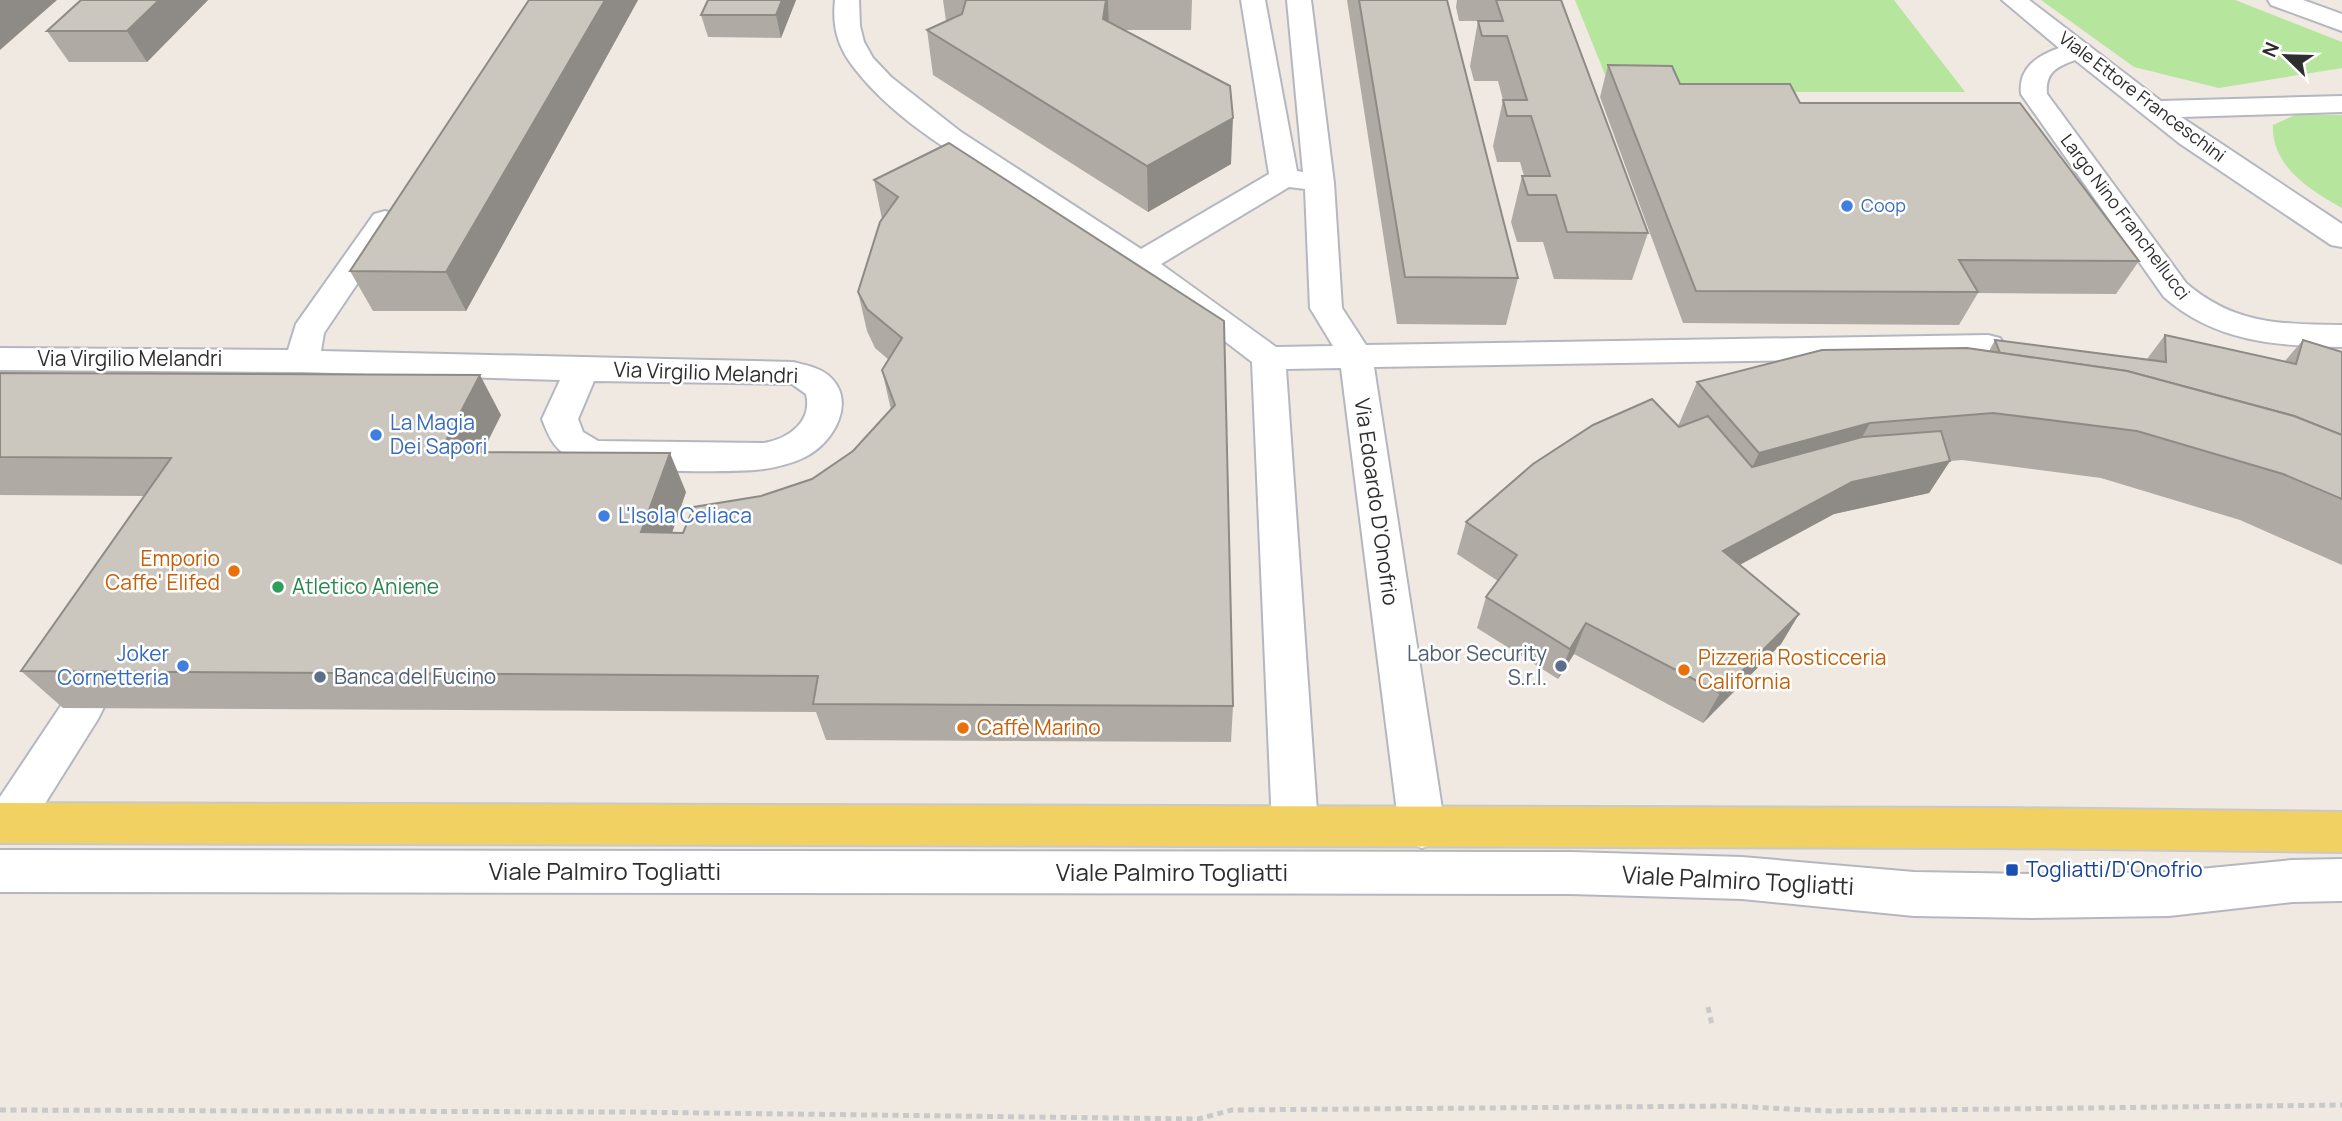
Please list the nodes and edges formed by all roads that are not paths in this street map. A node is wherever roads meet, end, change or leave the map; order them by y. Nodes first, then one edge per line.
1 (847, 0) edge
2 (1253, 0) edge
3 (1299, 0) edge
4 (2014, 0) edge
5 (2280, 0) edge
6 (2342, 23) edge
7 (2079, 50) junction
8 (2342, 104) edge
9 (2155, 110) junction
10 (1284, 177) junction
11 (1319, 183) junction
12 (402, 195) edge
13 (2342, 238) edge
14 (1142, 262) junction
15 (2342, 336) edge
16 (1988, 346) dead end
17 (1356, 356) junction
18 (1269, 358) junction
19 (0, 359) edge
20 (302, 361) junction
21 (360, 365) junction
22 (582, 368) junction
23 (341, 395) edge
24 (83, 707) edge
25 (4, 823) edge
26 (1296, 827) junction
27 (1422, 828) junction
28 (2342, 832) edge
29 (0, 871) edge
30 (2342, 880) edge

1 - 14 street
2 - 10 street
3 - 11 street, Via Edoardo D'Onofrio
4 - 7 street, Viale Ettore Franceschini
5 - 6 street
7 - 9 street, Viale Ettore Franceschini
7 - 15 street, Largo Nino Franchellucci
8 - 9 street
9 - 13 street, Viale Ettore Franceschini
10 - 11 street
10 - 14 street
11 - 17 street, Via Edoardo D'Onofrio
12 - 20 street
14 - 18 street
16 - 17 street
17 - 18 street
17 - 27 street, Via Edoardo D'Onofrio
18 - 26 street
19 - 20 street, Via Virgilio Melandri
20 - 21 street, Via Virgilio Melandri
21 - 22 street, Via Virgilio Melandri
21 - 23 street
22 - 22 street, Via Virgilio Melandri
24 - 25 street
25 - 26 main road
26 - 27 main road
27 - 28 main road
29 - 30 street, Viale Palmiro Togliatti

